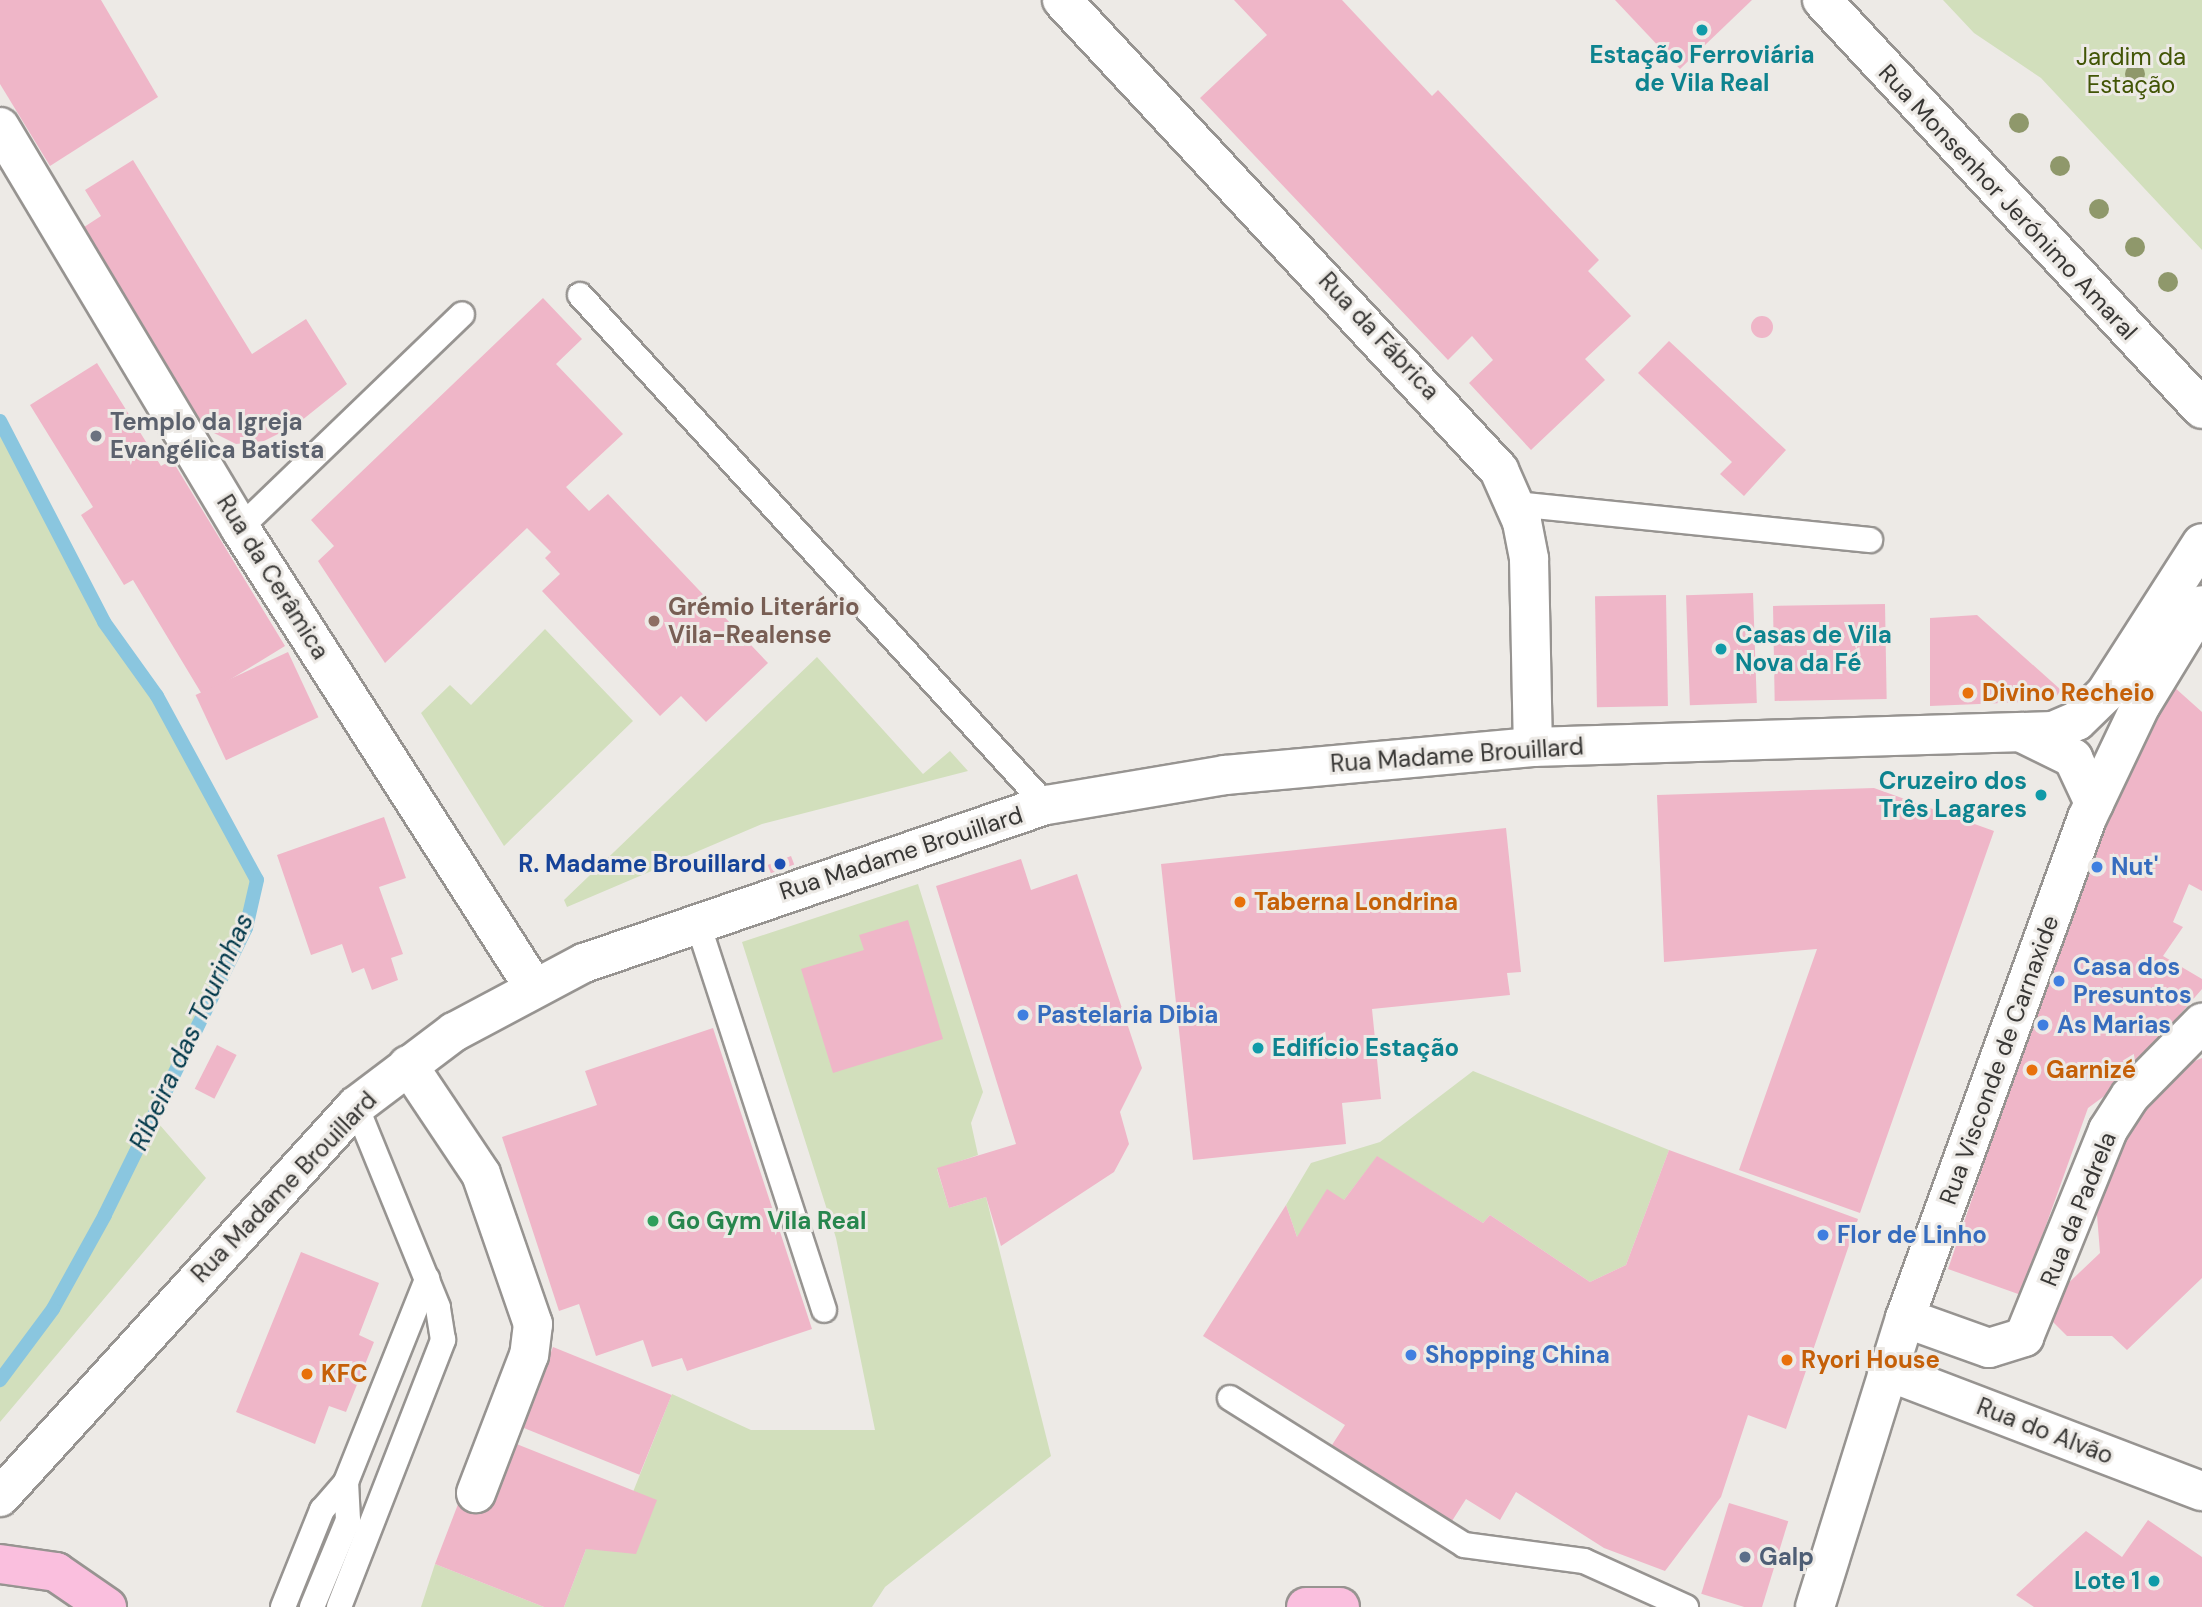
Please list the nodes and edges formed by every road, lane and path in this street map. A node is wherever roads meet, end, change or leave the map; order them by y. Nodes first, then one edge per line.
1 (1062, 0) edge
2 (1822, 0) edge
3 (0, 127) edge
4 (580, 295) dead end
5 (462, 314) dead end
6 (2200, 404) edge
7 (1515, 504) junction
8 (240, 528) junction
9 (1870, 540) dead end
10 (2202, 543) edge
11 (2202, 605) edge
12 (2024, 734) junction
13 (1533, 747) junction
14 (2094, 803) junction
15 (1046, 805) junction
16 (697, 921) junction
17 (533, 986) junction
18 (2202, 1023) edge
19 (408, 1065) junction
20 (356, 1107) junction
21 (427, 1279) junction
22 (824, 1310) dead end
23 (1905, 1318) junction
24 (1887, 1371) junction
25 (1230, 1398) dead end
26 (345, 1482) junction
27 (2202, 1491) edge
28 (476, 1493) dead end
29 (0, 1497) edge
30 (1836, 1532) junction
31 (0, 1564) edge
32 (107, 1607) edge
33 (283, 1607) edge
34 (312, 1607) edge
35 (340, 1607) edge
36 (1306, 1607) edge
37 (1340, 1607) edge
38 (1686, 1607) edge
39 (1815, 1607) edge
40 (1843, 1607) edge

1 - 7 main road, Rua da Fábrica
2 - 6 main road, Rua Monsenhor Jerónimo Amaral
3 - 8 main road, Rua da Cerâmica
4 - 15 lane
5 - 8 lane
7 - 9 lane
7 - 13 main road, Rua da Fábrica
8 - 17 main road, Rua da Cerâmica
10 - 12 main road, Rua Madame Brouillard
11 - 14 main road, Rua Visconde de Carnaxide
12 - 13 main road, Rua Madame Brouillard
12 - 14 main road
13 - 15 main road, Rua Madame Brouillard
14 - 23 main road, Rua Visconde de Carnaxide
15 - 16 main road, Rua Madame Brouillard
16 - 17 main road, Rua Madame Brouillard
16 - 22 lane
17 - 19 main road, Rua Madame Brouillard
18 - 23 main road, Rua da Padrela
19 - 20 main road, Rua Madame Brouillard
19 - 28 main road
20 - 21 lane
20 - 29 main road, Rua Madame Brouillard
21 - 26 lane
21 - 35 lane
23 - 24 main road, Rua Visconde de Carnaxide
24 - 27 main road, Rua do Alvão
24 - 30 main road, Rua Visconde de Carnaxide
25 - 38 lane
26 - 33 lane
26 - 34 lane
30 - 39 main road, Rua Visconde de Carnaxide
30 - 40 main road
31 - 32 main road
36 - 37 main road

